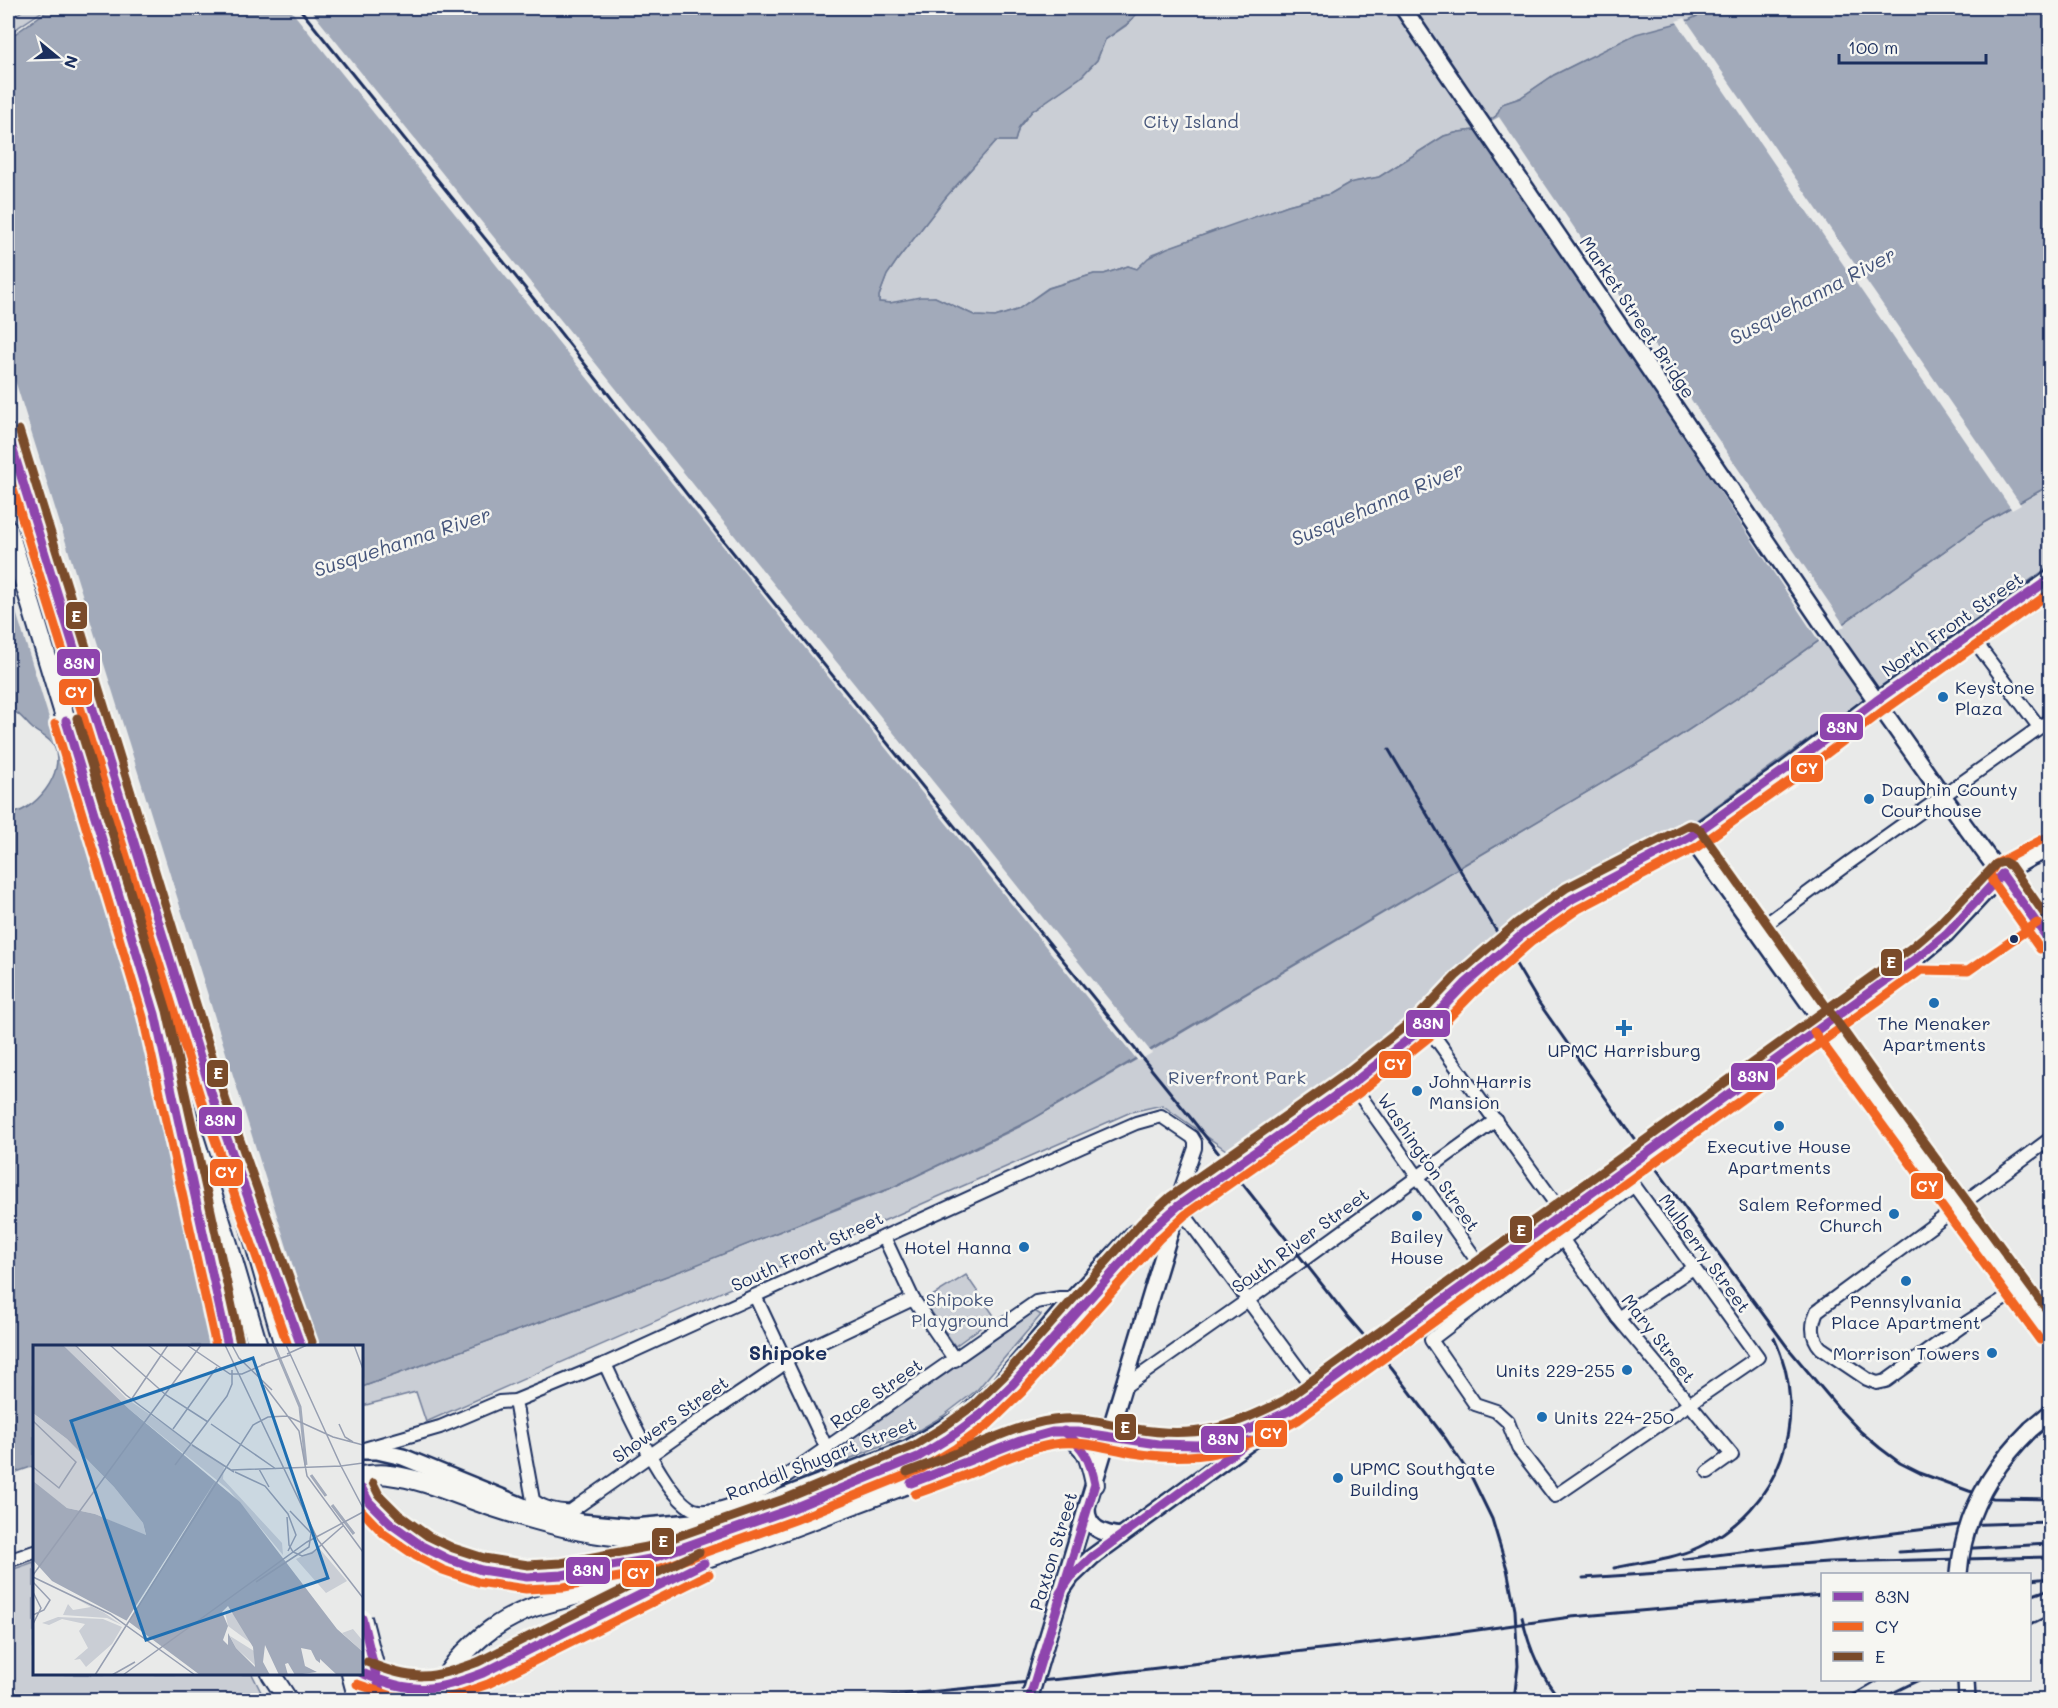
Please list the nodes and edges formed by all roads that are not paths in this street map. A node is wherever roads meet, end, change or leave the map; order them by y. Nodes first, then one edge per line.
1 (1404, 9) edge
2 (8, 434) edge
3 (8, 529) edge
4 (2050, 579) edge
5 (1971, 636) junction
6 (1876, 701) junction
7 (2050, 720) edge
8 (2039, 727) junction
9 (1943, 796) junction
10 (1690, 837) junction
11 (2050, 849) edge
12 (2002, 874) junction
13 (1758, 930) junction
14 (2050, 942) edge
15 (155, 1014) junction
16 (1426, 1025) junction
17 (1824, 1025) junction
18 (1352, 1084) junction
19 (215, 1105) junction
20 (1496, 1119) junction
21 (2050, 1139) edge
22 (1649, 1151) tunnel mouth
23 (1626, 1168) joint
24 (1418, 1177) junction
25 (1633, 1186) junction
26 (1178, 1206) junction
27 (1959, 1208) junction
28 (1563, 1214) junction
29 (1150, 1230) junction
30 (884, 1237) junction
31 (1563, 1240) junction
32 (1693, 1268) junction
33 (1484, 1271) junction
34 (1497, 1289) junction
35 (2018, 1290) junction
36 (755, 1296) junction
37 (1073, 1298) junction
38 (913, 1299) junction
39 (1248, 1300) junction
40 (1618, 1318) junction
41 (2050, 1333) edge
42 (228, 1345) edge
43 (257, 1345) edge
44 (283, 1345) edge
45 (300, 1345) edge
46 (955, 1360) junction
47 (785, 1363) junction
48 (605, 1364) junction
49 (1124, 1387) junction
50 (1316, 1392) junction
51 (515, 1401) junction
52 (1688, 1404) junction
53 (1291, 1410) junction
54 (2050, 1413) edge
55 (1064, 1431) junction
56 (1109, 1437) junction
57 (827, 1449) junction
58 (363, 1450) edge
59 (363, 1450) edge
60 (649, 1456) junction
61 (1708, 1472) dead end
62 (363, 1476) edge
63 (1095, 1484) junction
64 (363, 1491) edge
65 (1087, 1509) junction
66 (722, 1532) junction
67 (1121, 1536) junction
68 (748, 1544) junction
69 (33, 1552) edge
70 (8, 1561) edge
71 (1959, 1573) edge
72 (1060, 1593) junction
73 (363, 1622) edge
74 (363, 1674) edge
75 (272, 1675) edge
76 (351, 1675) edge
77 (1966, 1681) edge
78 (284, 1695) edge
79 (1030, 1697) edge
80 (358, 1701) edge
81 (383, 1701) edge
82 (434, 1701) edge
83 (1967, 1701) edge

1 - 6 main road, Market Street Bridge
2 - 19 highway
3 - 15 highway
4 - 5 main road, North Front Street
5 - 6 main road, North Front Street
5 - 8 street
6 - 9 main road, Market Street Bridge
6 - 10 main road
7 - 8 street
8 - 9 street
9 - 12 main road, Market Street Bridge
9 - 13 street
10 - 13 main road
10 - 16 main road
11 - 12 main road
12 - 14 main road, Market Street Bridge
12 - 17 main road
13 - 17 main road
15 - 42 highway
15 - 43 highway
16 - 18 main road
16 - 20 street
17 - 22 main road
17 - 27 main road
18 - 24 street, Washington Street
18 - 26 main road
19 - 44 highway
19 - 45 highway
20 - 24 street, South River Street
20 - 28 street
21 - 27 street
23 - 25 street, Mulberry Street
23 - 28 main road
24 - 33 street, Washington Street
24 - 39 street, South River Street
25 - 31 street
25 - 32 street, Mulberry Street
26 - 29 main road
26 - 30 street, South Front Street
26 - 39 street
26 - 49 main road, Paxton Street
27 - 35 main road
27 - 35 street
28 - 33 main road
29 - 37 main road, Randall Shugart Street
29 - 66 highway
30 - 36 street, South Front Street
30 - 38 street
31 - 34 street
31 - 40 street, Mary Street
32 - 40 street
32 - 52 street, Mulberry Street
33 - 34 street, Washington Street
33 - 50 main road
34 - 52 street
35 - 41 main road
36 - 47 street
36 - 48 street, South Front Street
37 - 46 street, Race Street
37 - 58 main road, Randall Shugart Street
38 - 46 street
38 - 47 street, Showers Street
39 - 49 street, South River Street
39 - 50 street
40 - 52 street, Mary Street
46 - 57 street, Race Street
47 - 57 street
47 - 60 street, Showers Street
48 - 51 street, South Front Street
48 - 60 street
49 - 56 main road, Paxton Street
50 - 53 main road
51 - 59 street, South Front Street
51 - 60 street, Showers Street
52 - 61 street, Mary Street
53 - 56 main road
53 - 67 main road
54 - 71 main road, bridge
55 - 56 highway
55 - 63 highway
55 - 68 highway
56 - 63 main road, Paxton Street
57 - 60 street, Race Street
62 - 66 highway
63 - 65 main road, Paxton Street
64 - 66 highway
65 - 67 main road
65 - 72 main road, Paxton Street
67 - 72 main road
68 - 74 highway
68 - 82 highway, bridge
69 - 70 street
72 - 79 main road, Paxton Street, bridge
73 - 81 highway, bridge
75 - 78 highway
76 - 80 highway
77 - 83 main road

